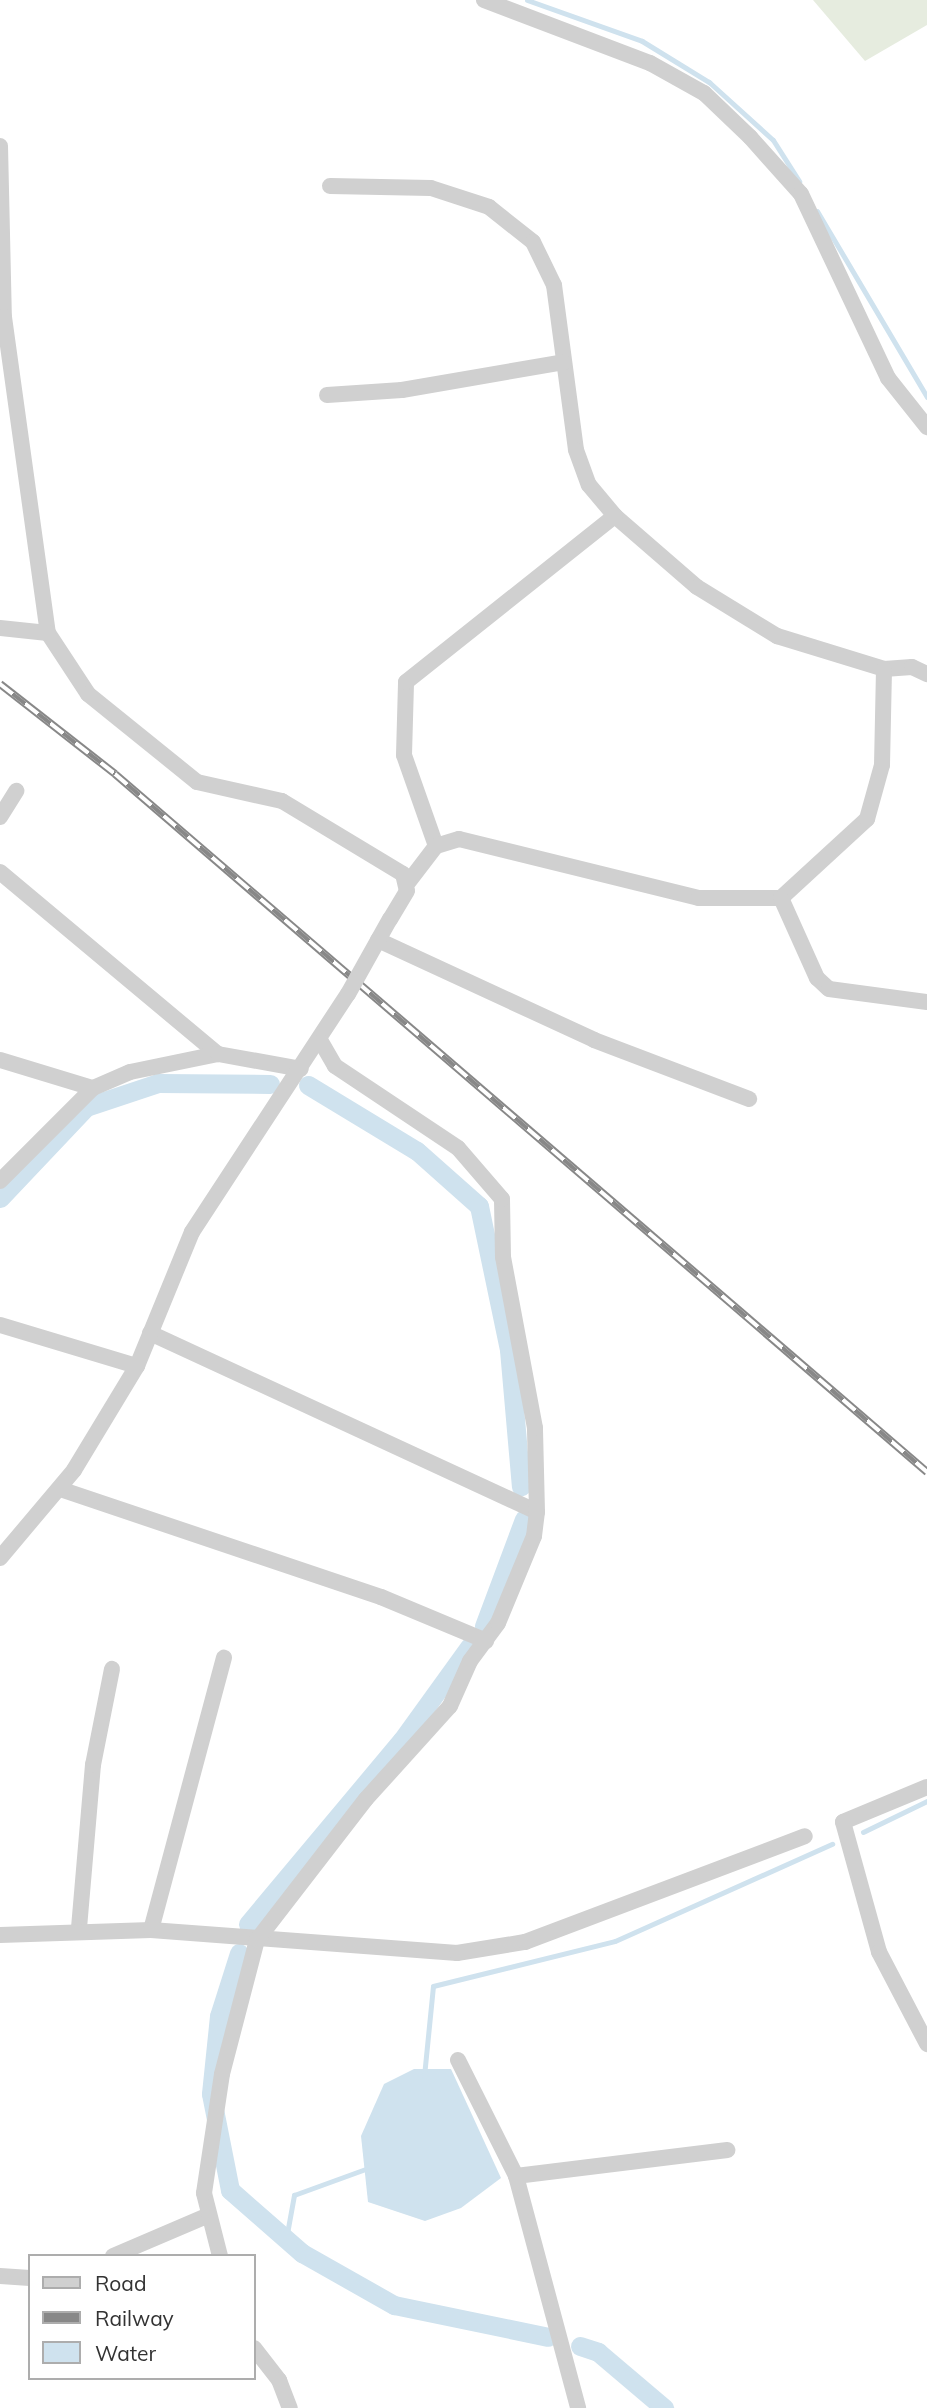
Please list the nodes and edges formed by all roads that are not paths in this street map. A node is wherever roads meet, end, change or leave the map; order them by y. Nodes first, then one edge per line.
1 (484, 0) edge
2 (0, 146) edge
3 (330, 186) dead end
4 (564, 362) junction
5 (327, 395) dead end
6 (927, 426) edge
7 (615, 516) junction
8 (0, 628) edge
9 (48, 633) junction
10 (884, 669) junction
11 (927, 674) edge
12 (16, 791) dead end
13 (0, 817) edge
14 (436, 846) junction
15 (0, 872) edge
16 (408, 884) junction
17 (781, 898) junction
18 (378, 940) junction
19 (927, 1002) edge
20 (321, 1042) junction
21 (218, 1054) junction
22 (0, 1060) edge
23 (301, 1069) junction
24 (93, 1088) junction
25 (749, 1099) dead end
26 (0, 1181) edge
27 (0, 1325) edge
28 (150, 1333) junction
29 (137, 1366) junction
30 (60, 1489) junction
31 (537, 1513) junction
32 (0, 1558) edge
33 (485, 1641) junction
34 (224, 1658) dead end
35 (112, 1669) dead end
36 (927, 1787) edge
37 (805, 1836) dead end
38 (79, 1928) junction
39 (151, 1930) junction
40 (0, 1935) edge
41 (257, 1940) junction
42 (927, 2044) edge
43 (458, 2060) dead end
44 (727, 2150) dead end
45 (516, 2176) junction
46 (209, 2215) junction
47 (219, 2252) edge
48 (118, 2254) edge
49 (0, 2276) edge
50 (28, 2278) edge
51 (256, 2351) edge
52 (290, 2408) edge
53 (578, 2408) edge

1 - 6 street
2 - 9 street
3 - 4 street
4 - 5 street
4 - 7 street
7 - 10 street
7 - 14 street
8 - 9 street
9 - 16 street
10 - 11 street
10 - 17 street
12 - 13 street
14 - 16 street
14 - 17 street
15 - 21 street
16 - 18 street, bridge
17 - 19 street
18 - 20 street, bridge
18 - 25 street
20 - 23 street
20 - 31 street
21 - 23 street
21 - 24 street
22 - 24 street
23 - 28 street
24 - 26 street
27 - 29 street
28 - 29 street
28 - 31 street
29 - 30 street
30 - 32 street
30 - 33 street
31 - 33 street
33 - 41 street
34 - 39 street
35 - 38 street
36 - 42 street
37 - 41 street
38 - 39 street
38 - 40 street
39 - 41 street
41 - 46 street
43 - 45 street
44 - 45 street
45 - 53 street
46 - 47 street
46 - 48 street
49 - 50 street
51 - 52 street

